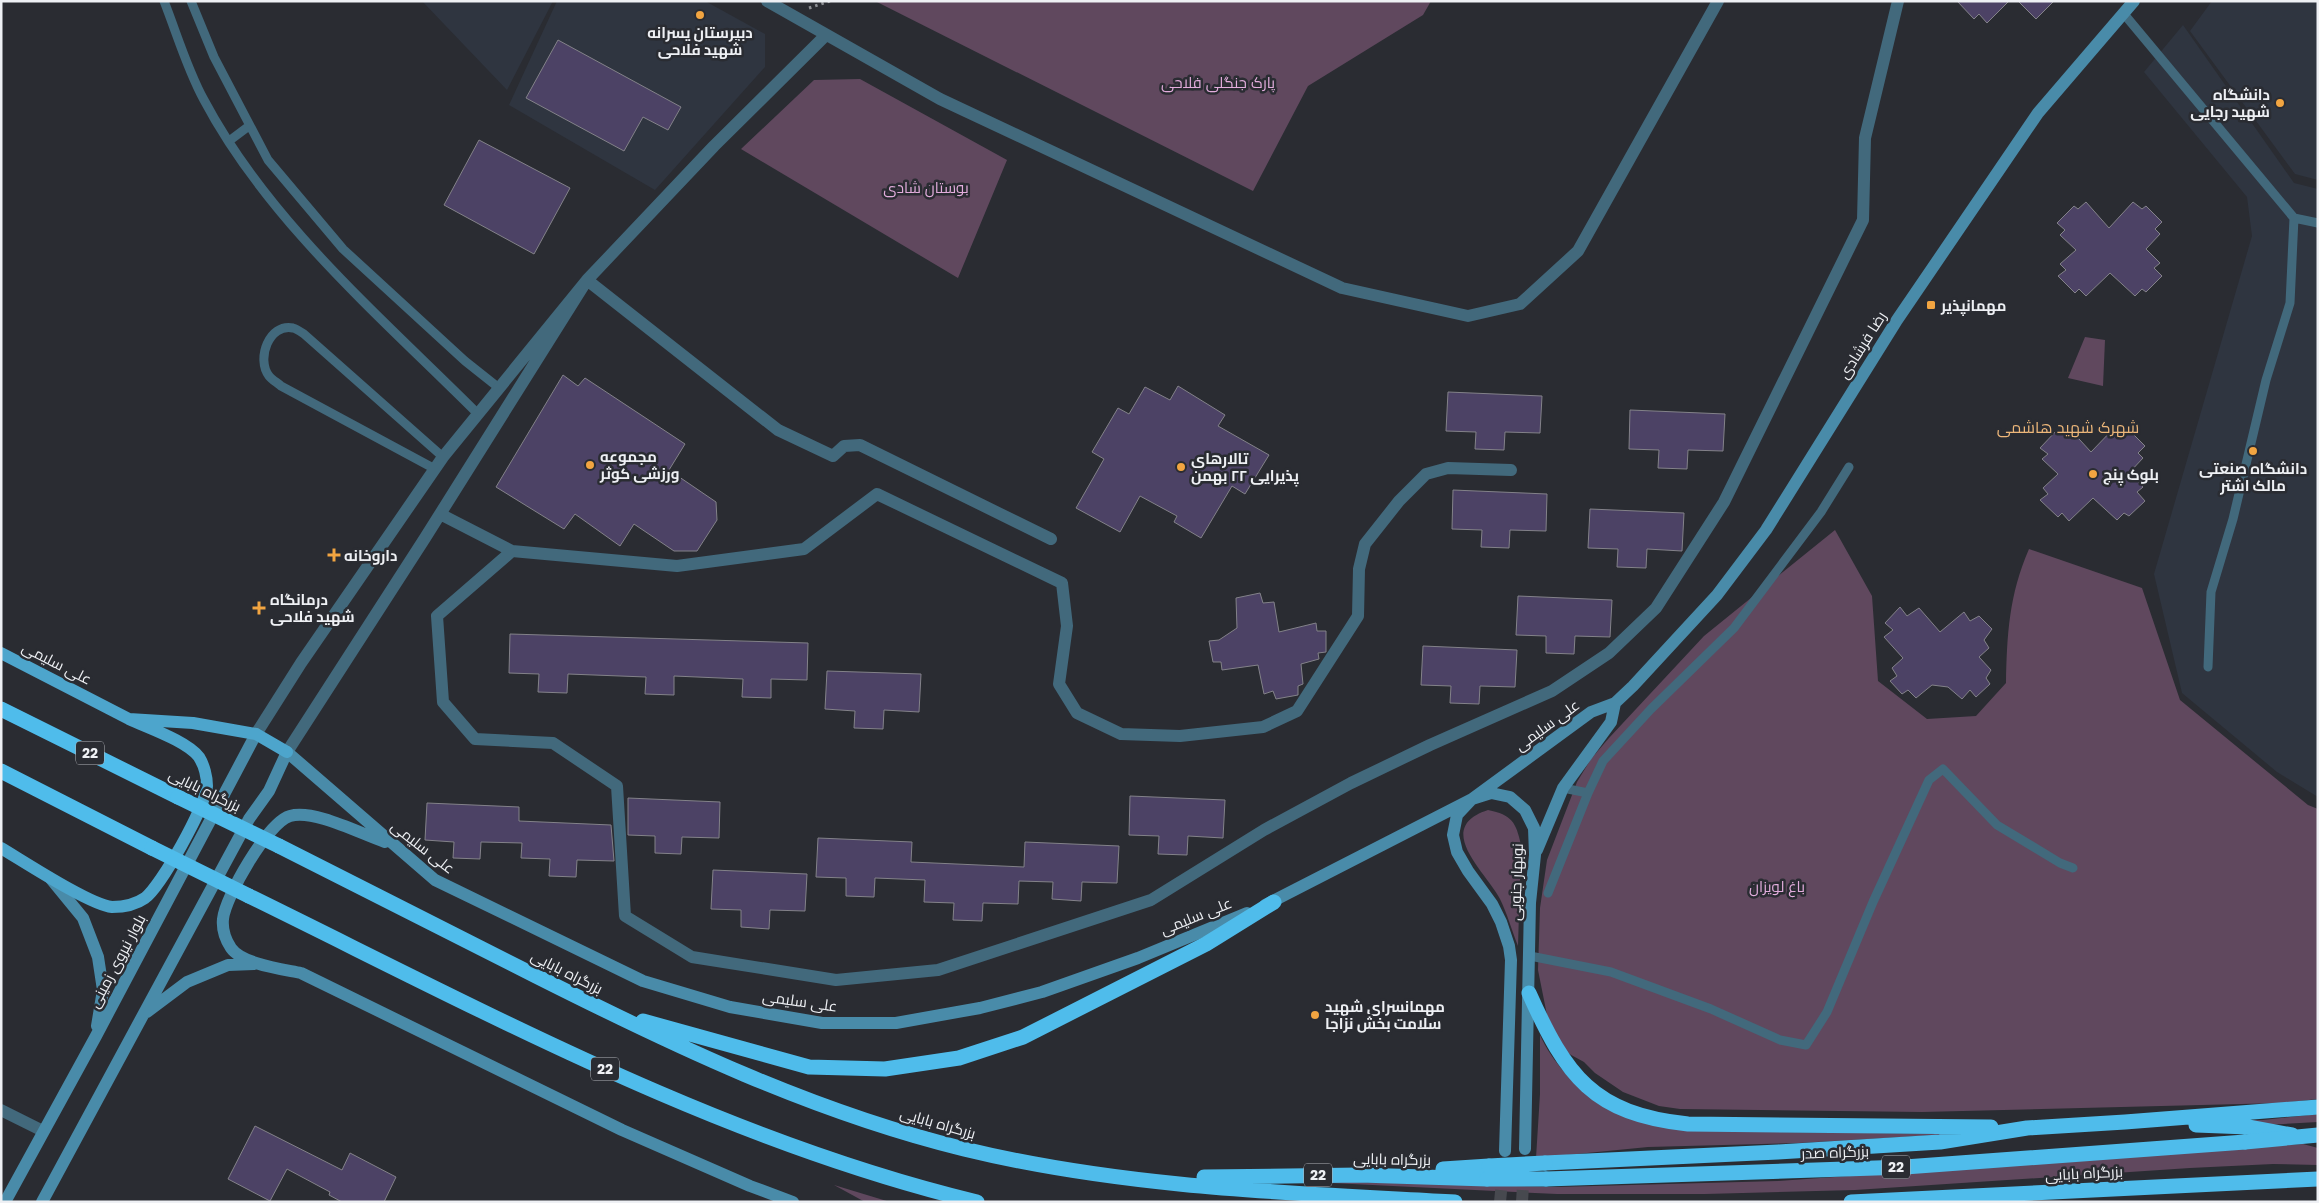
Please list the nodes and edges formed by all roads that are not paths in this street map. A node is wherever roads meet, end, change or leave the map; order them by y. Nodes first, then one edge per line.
1 (164, 1) edge
2 (191, 1) edge
3 (767, 1) edge
4 (1718, 1) edge
5 (1898, 1) edge
6 (2134, 1) edge
7 (2124, 14) junction
8 (826, 35) junction
9 (249, 126) junction
10 (229, 141) junction
11 (2294, 218) junction
12 (2318, 223) edge
13 (587, 280) junction
14 (499, 388) junction
15 (478, 414) junction
16 (443, 457) junction
17 (1849, 467) dead end
18 (435, 469) junction
19 (1511, 470) dead end
20 (440, 514) junction
21 (1051, 539) dead end
22 (512, 550) junction
23 (1, 653) edge
24 (2208, 667) dead end
25 (1615, 704) junction
26 (1, 709) edge
27 (130, 718) junction
28 (256, 734) junction
29 (287, 752) junction
30 (1, 771) edge
31 (1563, 788) junction
32 (1588, 793) junction
33 (1472, 800) junction
34 (391, 844) junction
35 (1, 848) edge
36 (1535, 855) junction
37 (2072, 868) dead end
38 (49, 877) junction
39 (1548, 893) dead end
40 (1274, 902) junction
41 (1530, 956) junction
42 (261, 963) junction
43 (1529, 993) junction
44 (600, 1008) junction
45 (142, 1016) junction
46 (96, 1036) junction
47 (2318, 1107) edge
48 (1, 1110) edge
49 (2125, 1122) junction
50 (2028, 1128) junction
51 (43, 1131) junction
52 (2318, 1135) edge
53 (2318, 1141) edge
54 (1525, 1149) dead end
55 (1505, 1151) dead end
56 (1488, 1172) junction
57 (2318, 1179) edge
58 (1148, 1180) junction
59 (5, 1202) edge
60 (42, 1202) edge
61 (793, 1202) edge
62 (977, 1202) edge
63 (1455, 1202) edge
64 (1851, 1202) edge

1 - 10 lane
2 - 9 lane
3 - 8 street
4 - 8 street
5 - 22 street
6 - 7 main road, رضا فرشادی
7 - 11 lane
7 - 25 main road, رضا فرشادی
8 - 13 street
9 - 10 lane
9 - 14 lane
10 - 15 lane
11 - 12 lane
11 - 24 lane
13 - 14 street
13 - 20 street
13 - 21 street
14 - 15 street
15 - 16 street
16 - 18 street
16 - 18 lane
17 - 32 lane
18 - 28 street
19 - 22 street
20 - 22 street
20 - 29 street
23 - 27 main road, علی سلیمی
25 - 31 main road
25 - 33 main road, علی سلیمی
26 - 44 highway, بزرگراه بابایی / 22, bridge
27 - 28 main road, علی سلیمی
27 - 38 main road
28 - 29 main road, علی سلیمی
28 - 46 main road, بلوار نیروی زمینی
29 - 34 main road, علی سلیمی
29 - 45 main road
30 - 62 highway, 22, bridge
31 - 32 lane
31 - 36 main road
32 - 39 lane
33 - 36 main road, نوبهار جنوبی
33 - 40 main road, علی سلیمی
33 - 55 main road, نوبهار جنوبی
34 - 40 main road, علی سلیمی
34 - 42 main road
35 - 38 main road
36 - 41 main road, نوبهار جنوبی
37 - 41 lane
38 - 46 main road
40 - 44 highway
41 - 43 main road, نوبهار جنوبی
42 - 45 main road
42 - 61 main road
43 - 50 highway
43 - 54 main road, نوبهار جنوبی
44 - 58 highway, بزرگراه بابایی / 22
45 - 60 main road
46 - 51 main road, بلوار نیروی زمینی
47 - 49 highway
48 - 51 street
49 - 50 highway
49 - 53 highway
50 - 56 highway, bridge
51 - 59 main road, بلوار نیروی زمینی
52 - 56 highway, بزرگراه صدر / 22, bridge
56 - 58 highway, بزرگراه بابایی / 22
57 - 64 highway, بزرگراه بابایی / 22
58 - 63 highway, بزرگراه بابایی / 22

